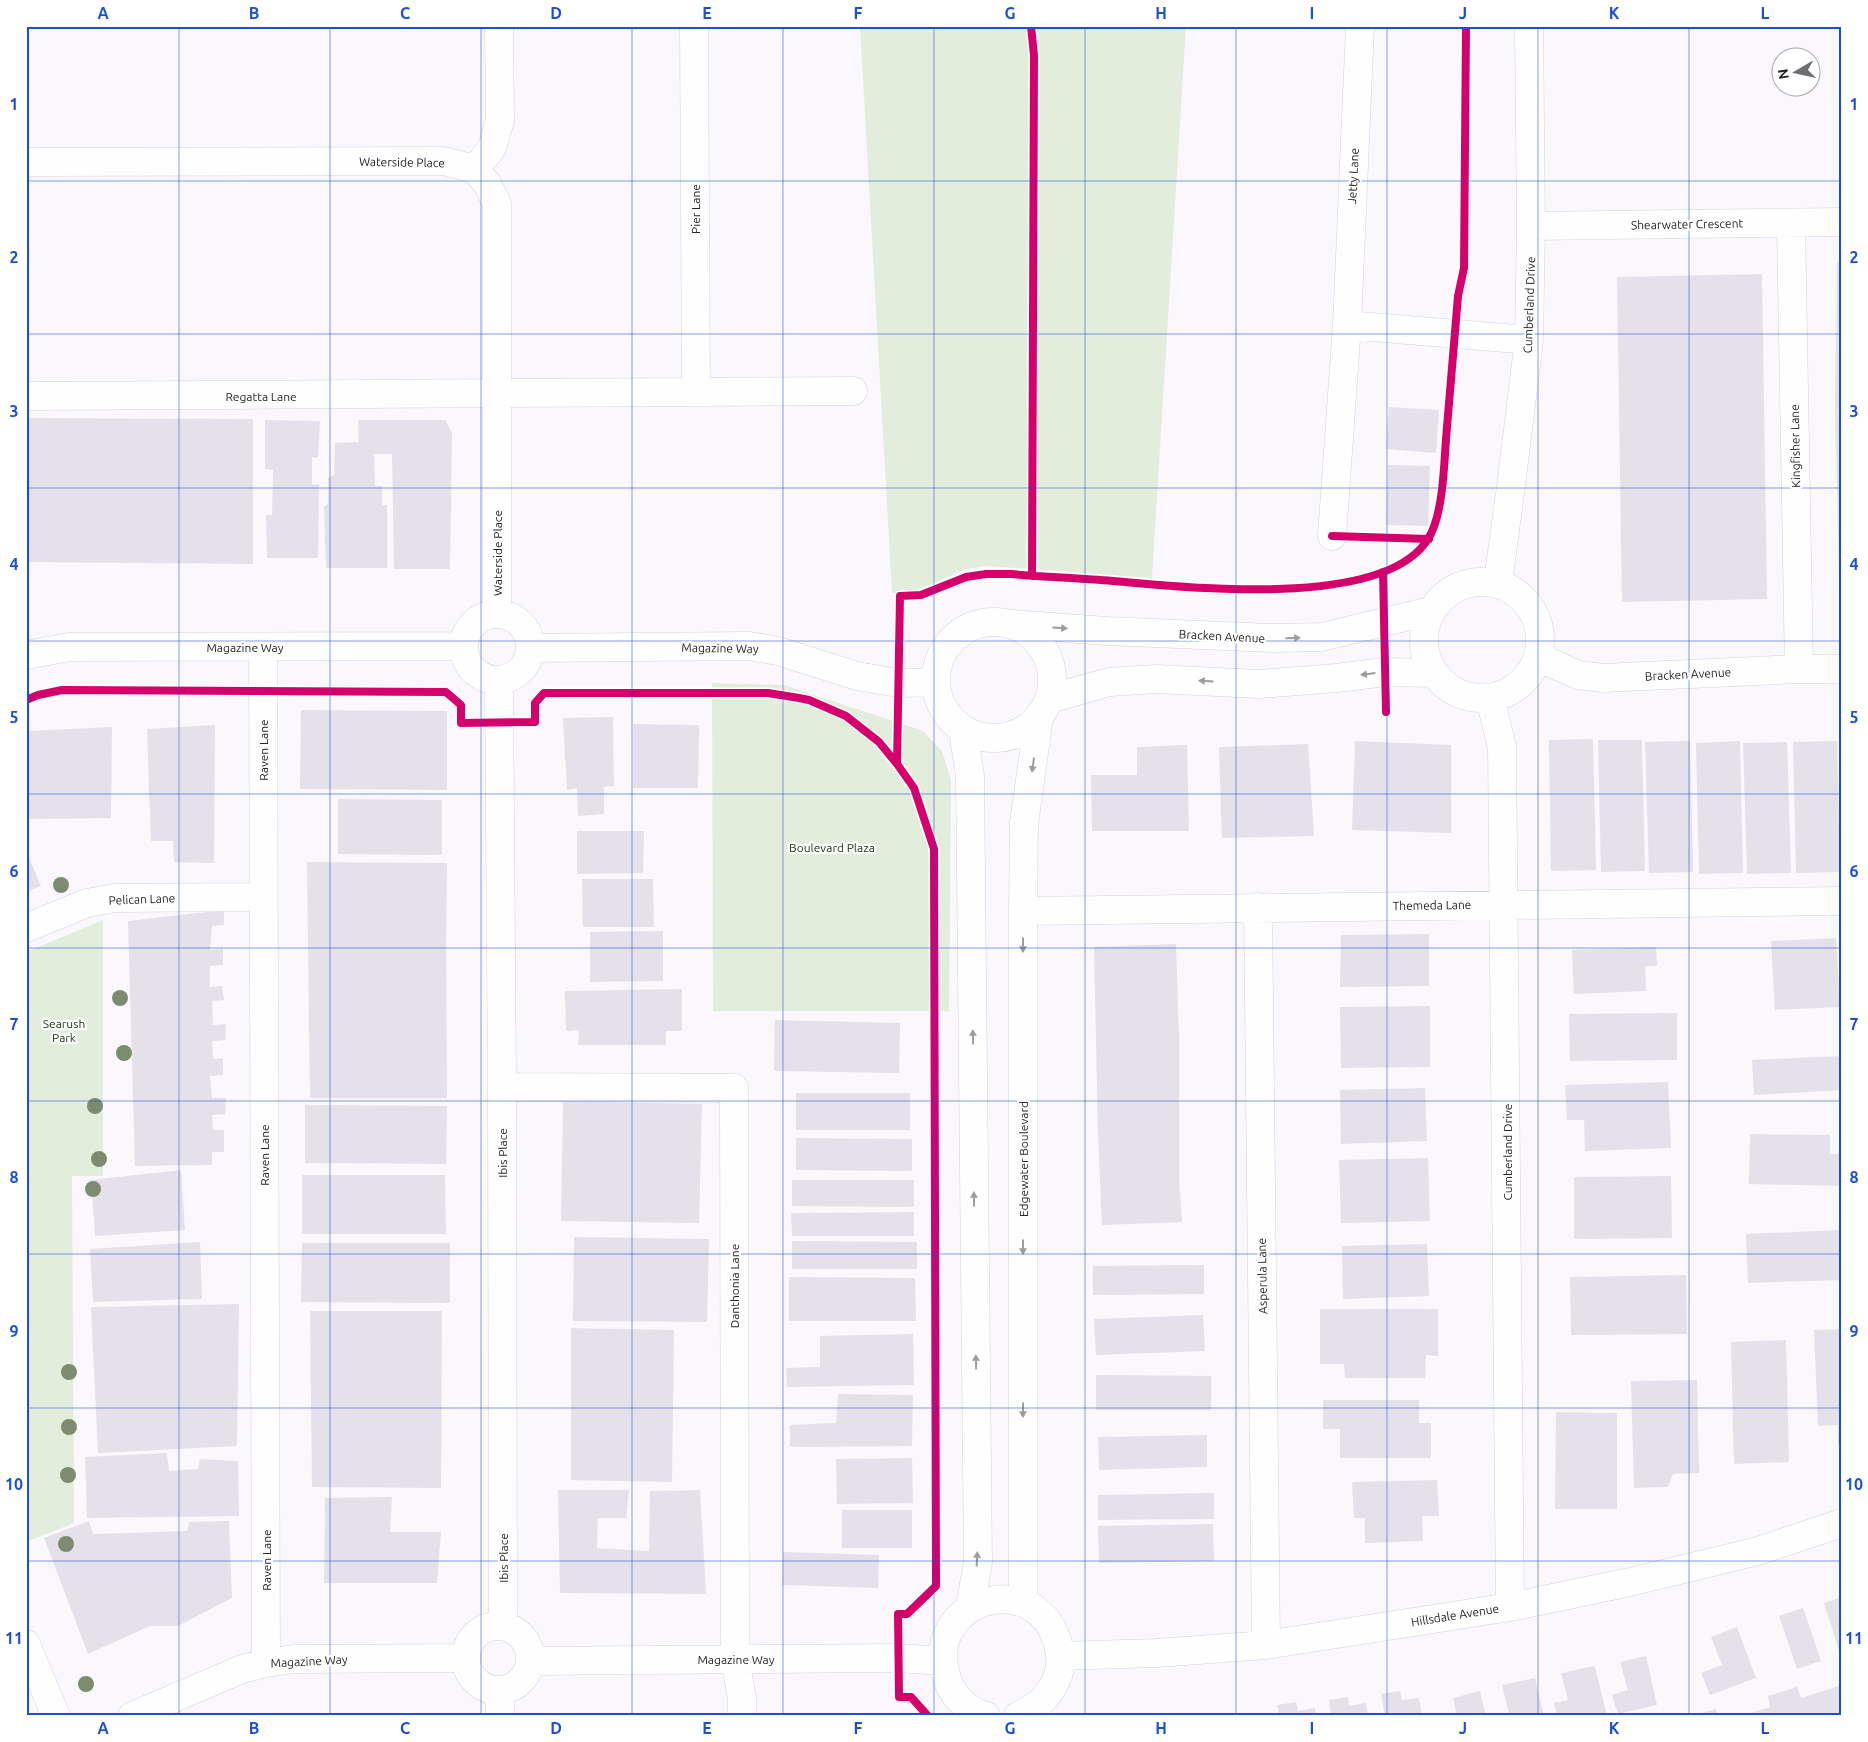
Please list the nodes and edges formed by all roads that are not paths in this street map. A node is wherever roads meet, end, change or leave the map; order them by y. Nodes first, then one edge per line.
1 (499, 26) edge
2 (694, 26) edge
3 (1360, 26) edge
4 (1529, 26) edge
5 (26, 162) edge
6 (475, 169) junction
7 (1842, 222) edge
8 (1790, 223) junction
9 (1531, 226) junction
10 (1346, 325) junction
11 (1529, 340) junction
12 (853, 390) dead end
13 (696, 392) junction
14 (496, 394) junction
15 (26, 396) edge
16 (1332, 536) dead end
17 (1498, 582) junction
18 (1430, 611) junction
19 (497, 614) junction
20 (1012, 624) junction
21 (464, 646) junction
22 (263, 647) junction
23 (530, 648) junction
24 (26, 655) edge
25 (1538, 658) junction
26 (1798, 669) junction
27 (1842, 669) edge
28 (1434, 674) junction
29 (499, 680) junction
30 (936, 682) junction
31 (1490, 698) junction
32 (1044, 708) junction
33 (963, 730) junction
34 (263, 897) junction
35 (1842, 902) edge
36 (1504, 904) junction
37 (1258, 907) junction
38 (1023, 911) junction
39 (26, 928) edge
40 (502, 1087) junction
41 (1842, 1523) edge
42 (1023, 1602) junction
43 (1510, 1607) junction
44 (970, 1608) junction
45 (503, 1626) junction
46 (26, 1644) edge
47 (1266, 1645) junction
48 (1060, 1656) junction
49 (466, 1658) junction
50 (735, 1660) junction
51 (530, 1661) junction
52 (942, 1661) junction
53 (266, 1663) junction
54 (500, 1703) edge
55 (982, 1715) edge
56 (56, 1716) edge
57 (132, 1716) edge
58 (742, 1716) edge
59 (1018, 1716) edge

1 - 6 street
2 - 13 street, Pier Lane
3 - 10 street, Jetty Lane
4 - 9 street, Cumberland Drive
5 - 6 street, Waterside Place
6 - 14 street, Waterside Place
7 - 8 street, Shearwater Crescent
8 - 9 street, Shearwater Crescent
8 - 26 street, Kingfisher Lane
9 - 11 street, Cumberland Drive
10 - 11 street
10 - 16 street, Jetty Lane
11 - 17 street, Cumberland Drive
12 - 13 street
13 - 14 street
14 - 15 street, Regatta Lane
14 - 19 street, Waterside Place
17 - 18 street
17 - 25 street
20 -> 18 street, Bracken Avenue
18 - 28 street
19 - 21 street
19 - 23 street
20 - 30 street
20 - 32 street
21 - 22 street, Magazine Way
21 - 29 street
22 - 24 street, Magazine Way
22 - 34 street, Raven Lane
23 - 29 street
23 - 30 street, Magazine Way
25 - 26 street, Bracken Avenue
25 - 31 street
26 - 27 street, Bracken Avenue
28 - 31 street
28 -> 32 street
29 - 40 street, Ibis Place
30 - 33 street
31 - 36 street, Cumberland Drive
32 - 33 street
32 -> 38 street, Edgewater Boulevard
44 -> 33 street
34 - 39 street, Pelican Lane
34 - 53 street, Raven Lane
35 - 36 street, Themeda Lane
36 - 37 street, Themeda Lane
36 - 43 street, Cumberland Drive
37 - 38 street, Themeda Lane
37 - 47 street, Asperula Lane
38 -> 42 street, Edgewater Boulevard
40 - 45 street, Ibis Place
40 - 50 street, Danthonia Lane
41 - 43 street, Hillsdale Avenue
42 - 44 street
42 - 48 street
43 - 47 street, Hillsdale Avenue
44 - 52 street
45 - 49 street
45 - 51 street
46 - 56 street
47 - 48 street, Hillsdale Avenue
48 - 59 street
49 - 53 street, Magazine Way
49 - 54 street
50 - 51 street, Magazine Way
50 - 52 street, Magazine Way
50 - 58 street, Danthonia Lane
51 - 54 street
52 - 55 street
53 - 57 street, Magazine Way

